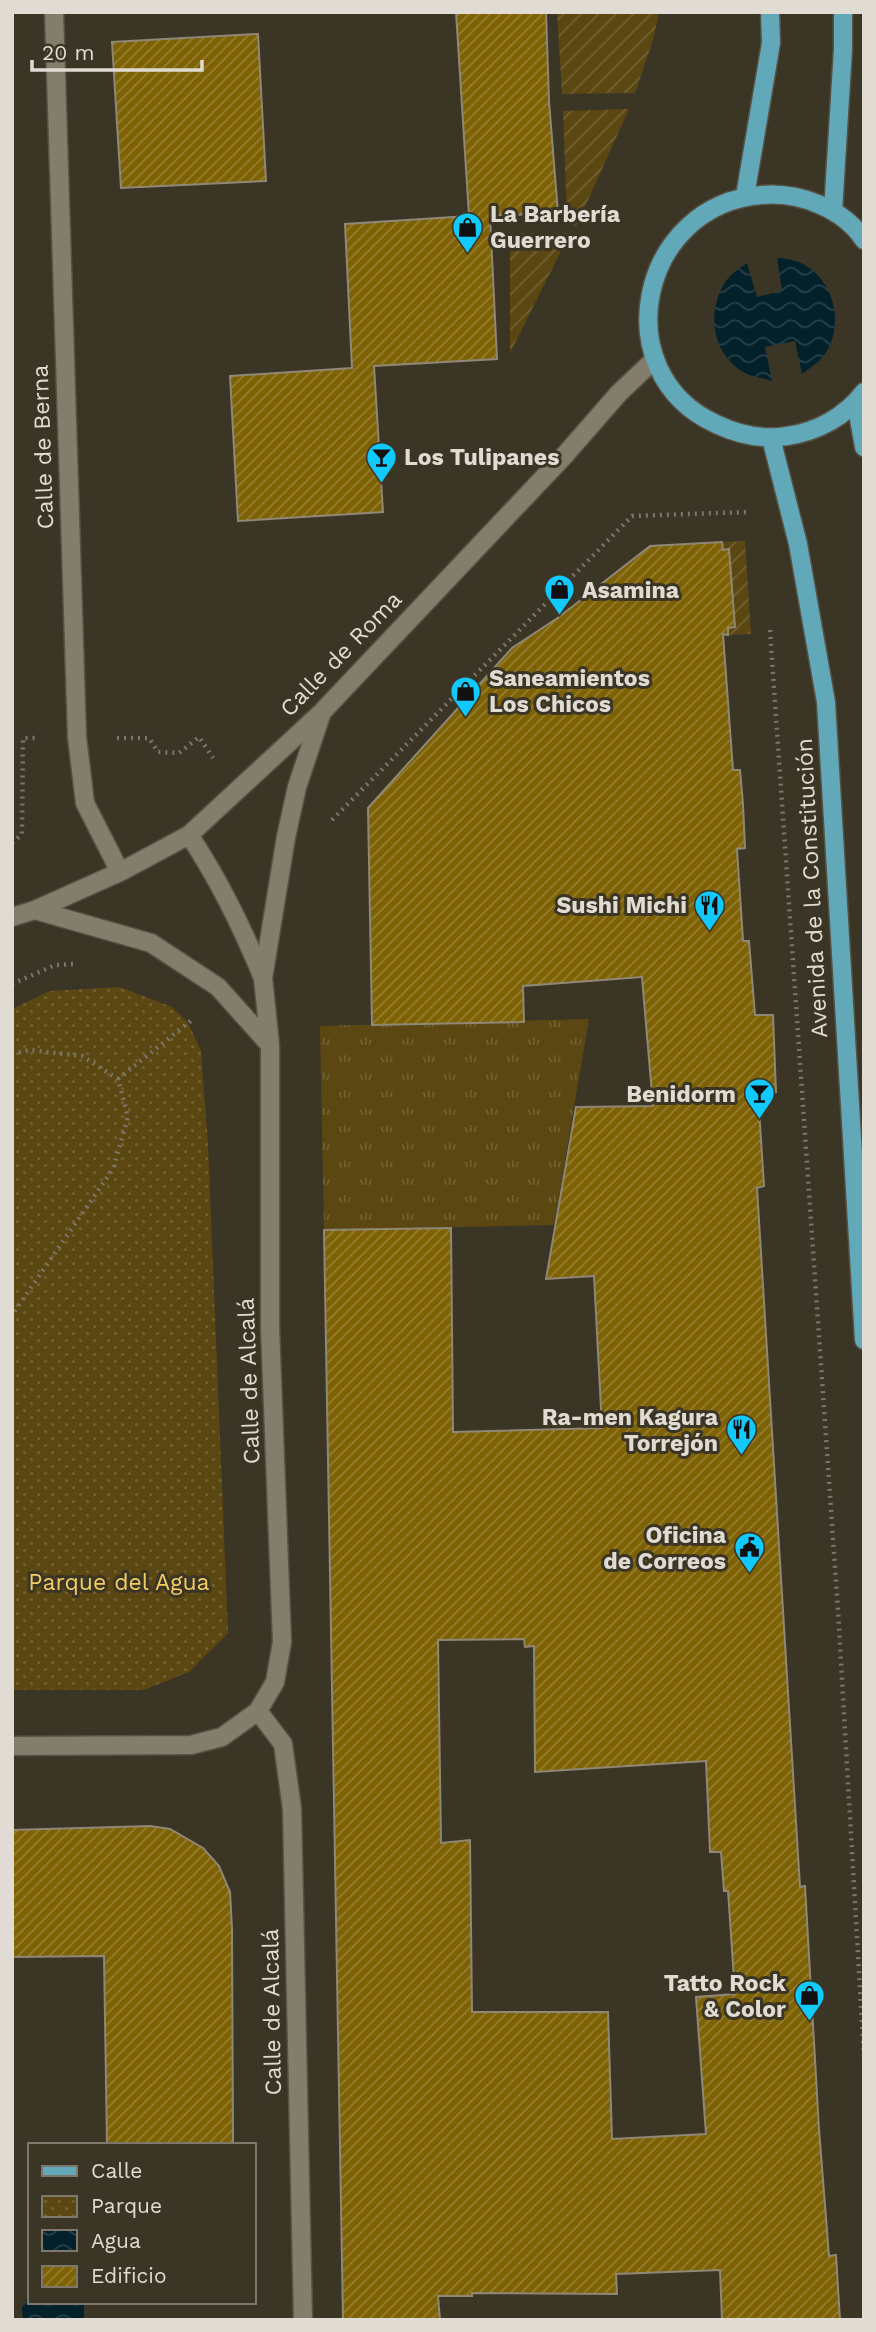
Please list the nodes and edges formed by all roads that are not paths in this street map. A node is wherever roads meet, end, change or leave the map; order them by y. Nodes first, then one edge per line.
1 (54, 12) edge
2 (770, 12) edge
3 (843, 12) edge
4 (745, 196) junction
5 (833, 211) junction
6 (864, 240) edge
7 (655, 359) junction
8 (860, 397) edge
9 (771, 438) junction
10 (864, 447) edge
11 (322, 712) junction
12 (189, 835) junction
13 (120, 872) junction
14 (35, 910) junction
15 (12, 917) edge
16 (263, 978) junction
17 (270, 1045) junction
18 (864, 1340) edge
19 (258, 1711) junction
20 (12, 1746) edge
21 (303, 2320) edge

1 - 13 street, Calle de Berna
2 - 4 main road
3 - 5 main road
4 - 5 main road
4 - 7 main road
5 - 6 main road
7 - 9 main road
7 - 11 street, Calle de Roma
8 - 9 main road
8 - 10 main road
9 - 18 main road, Avenida de la Constitución
11 - 12 street, Calle de Roma
11 - 16 street, Calle de Alcalá
12 - 13 street, Calle de Roma
12 - 16 street, Calle de Alcalá
13 - 14 street, Calle de Roma
14 - 15 street, Calle de Roma
14 - 17 street
16 - 17 street, Calle de Alcalá
17 - 19 street, Calle de Alcalá
19 - 20 street, Calle de Alcalá
19 - 21 street, Calle de Alcalá

